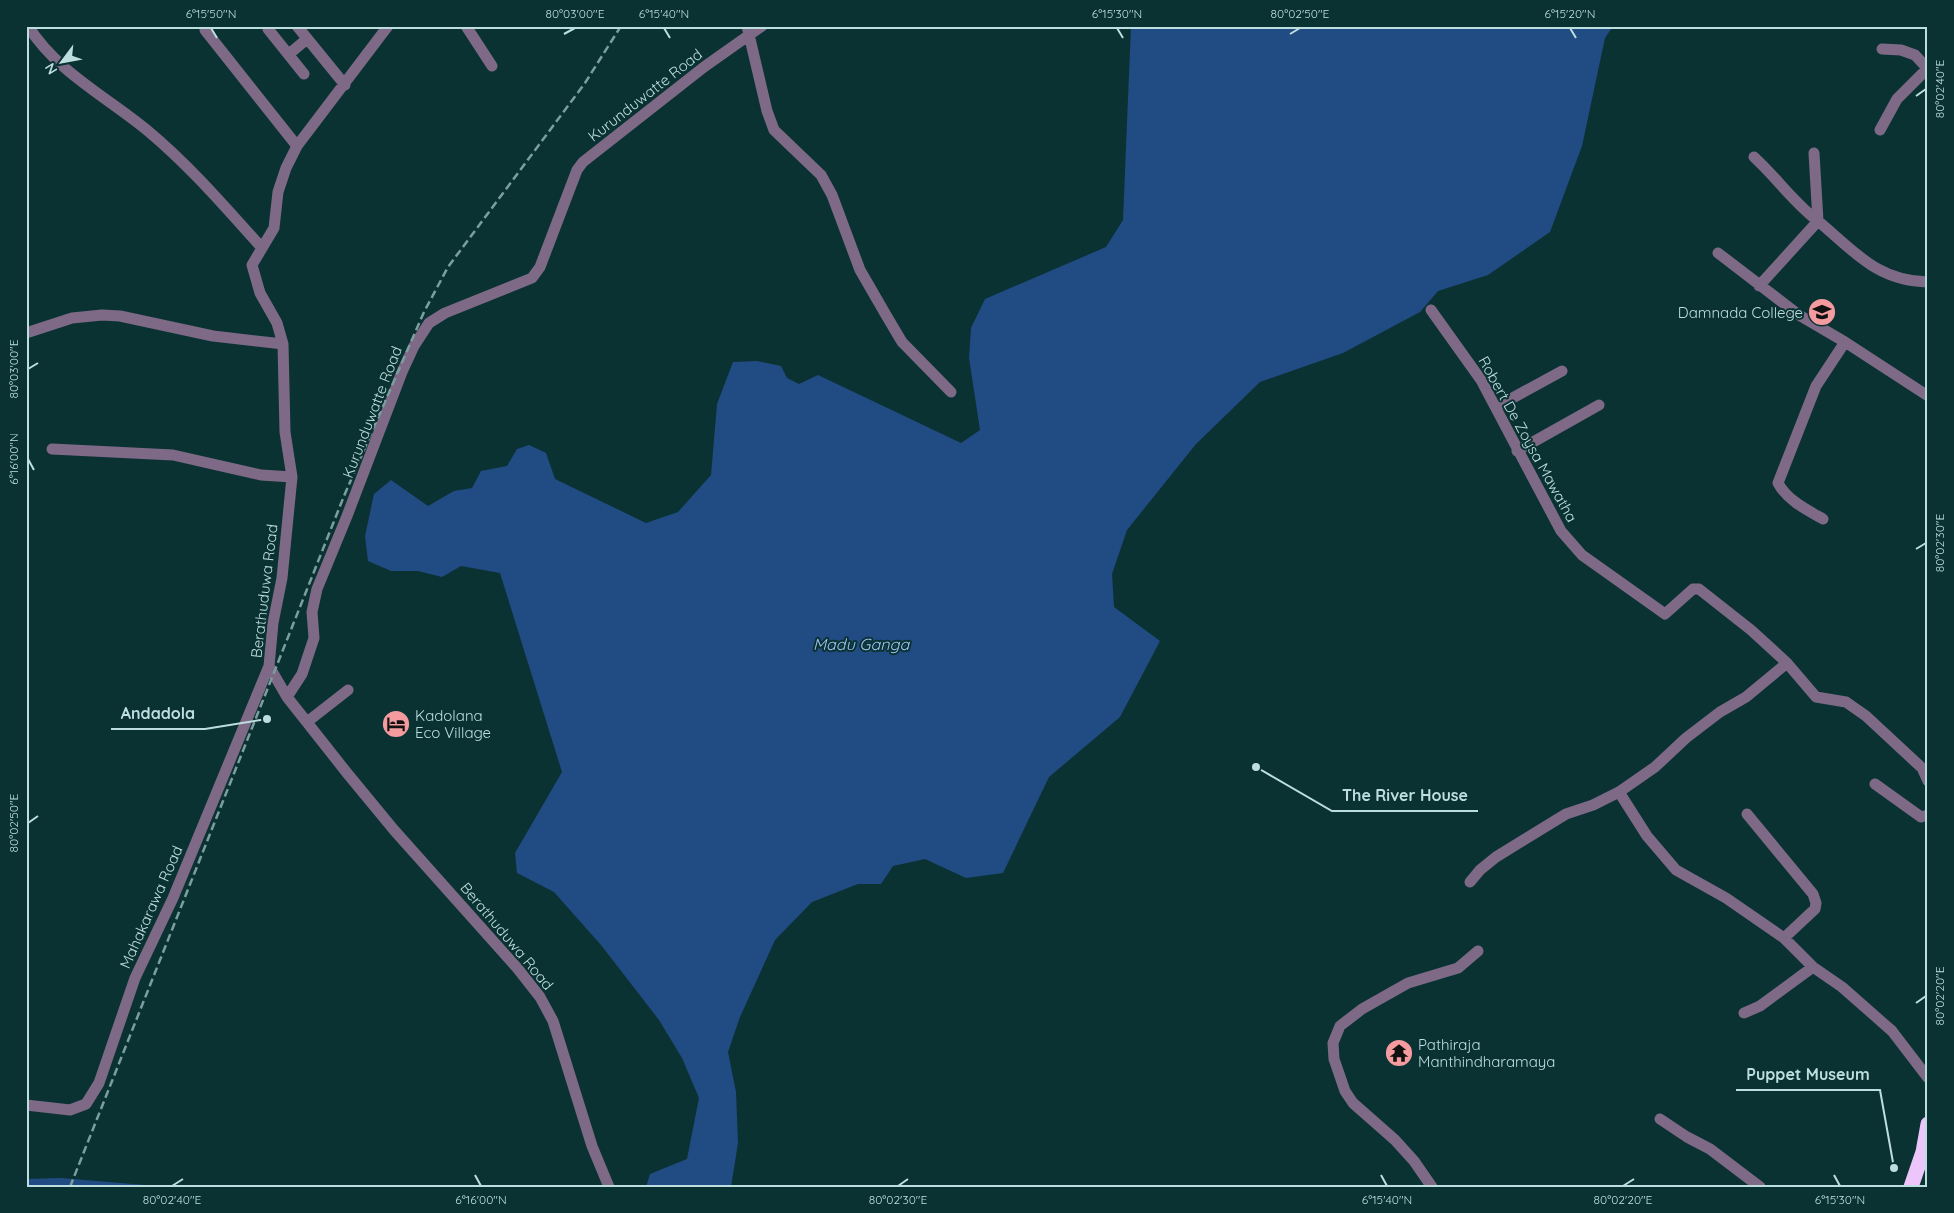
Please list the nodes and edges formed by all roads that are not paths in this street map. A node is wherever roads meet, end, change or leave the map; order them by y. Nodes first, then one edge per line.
1 (28, 26) edge
2 (297, 26) edge
3 (373, 26) edge
4 (466, 26) edge
5 (762, 26) edge
6 (268, 29) dead end
7 (205, 30) dead end
8 (385, 30) edge
9 (748, 31) edge
10 (307, 39) junction
11 (1882, 49) dead end
12 (289, 54) junction
13 (492, 66) dead end
14 (1927, 69) edge
15 (304, 74) dead end
16 (345, 85) junction
17 (1880, 130) dead end
18 (297, 146) junction
19 (1814, 153) dead end
20 (1754, 157) dead end
21 (1818, 221) junction
22 (262, 248) junction
23 (1718, 253) dead end
24 (1928, 282) edge
25 (1759, 286) junction
26 (1431, 310) dead end
27 (26, 333) edge
28 (1845, 342) junction
29 (283, 344) junction
30 (1562, 371) dead end
31 (951, 392) dead end
32 (1928, 396) edge
33 (1599, 406) dead end
34 (1496, 407) junction
35 (52, 449) dead end
36 (1517, 451) junction
37 (292, 477) junction
38 (1823, 519) dead end
39 (1787, 663) junction
40 (269, 666) junction
41 (348, 690) dead end
42 (287, 697) junction
43 (307, 722) junction
44 (1928, 781) edge
45 (1875, 784) dead end
46 (1619, 792) junction
47 (1747, 814) dead end
48 (1928, 815) edge
49 (1470, 882) dead end
50 (1784, 938) junction
51 (1478, 951) dead end
52 (1813, 967) junction
53 (1744, 1013) dead end
54 (1928, 1078) edge
55 (26, 1105) edge
56 (1660, 1119) dead end
57 (1928, 1124) edge
58 (609, 1187) edge
59 (1432, 1187) edge
60 (1760, 1187) edge
61 (1911, 1187) edge

1 - 22 street
2 - 10 street
3 - 8 street
4 - 13 street
5 - 9 street, Kurunduwatte Road
6 - 12 street
7 - 18 street
8 - 16 street, Berathuduwa Road
9 - 31 street
9 - 42 street, Kurunduwatte Road
10 - 12 street
10 - 16 street
11 - 14 street
12 - 15 street
14 - 17 street
16 - 18 street, Berathuduwa Road
18 - 22 street, Berathuduwa Road
19 - 21 street
20 - 21 street
21 - 24 street
21 - 25 street
22 - 29 street, Berathuduwa Road
23 - 25 street
25 - 28 street
26 - 34 street, Robert De Zoysa Mawatha
27 - 29 street
28 - 32 street
28 - 38 street
29 - 37 street, Berathuduwa Road
30 - 34 street
33 - 36 street
34 - 36 street, Robert De Zoysa Mawatha
35 - 37 street
36 - 39 street, Robert De Zoysa Mawatha
37 - 40 street, Berathuduwa Road
39 - 44 street, Robert De Zoysa Mawatha
39 - 46 street
40 - 42 street, Berathuduwa Road
40 - 55 street, Mahakarawa Road
41 - 43 street
42 - 43 street, Berathuduwa Road
43 - 58 street, Berathuduwa Road
45 - 48 street
46 - 49 street
46 - 50 street
47 - 50 street
50 - 52 street
51 - 59 street
52 - 53 street
52 - 54 street
56 - 60 street
57 - 61 highway

